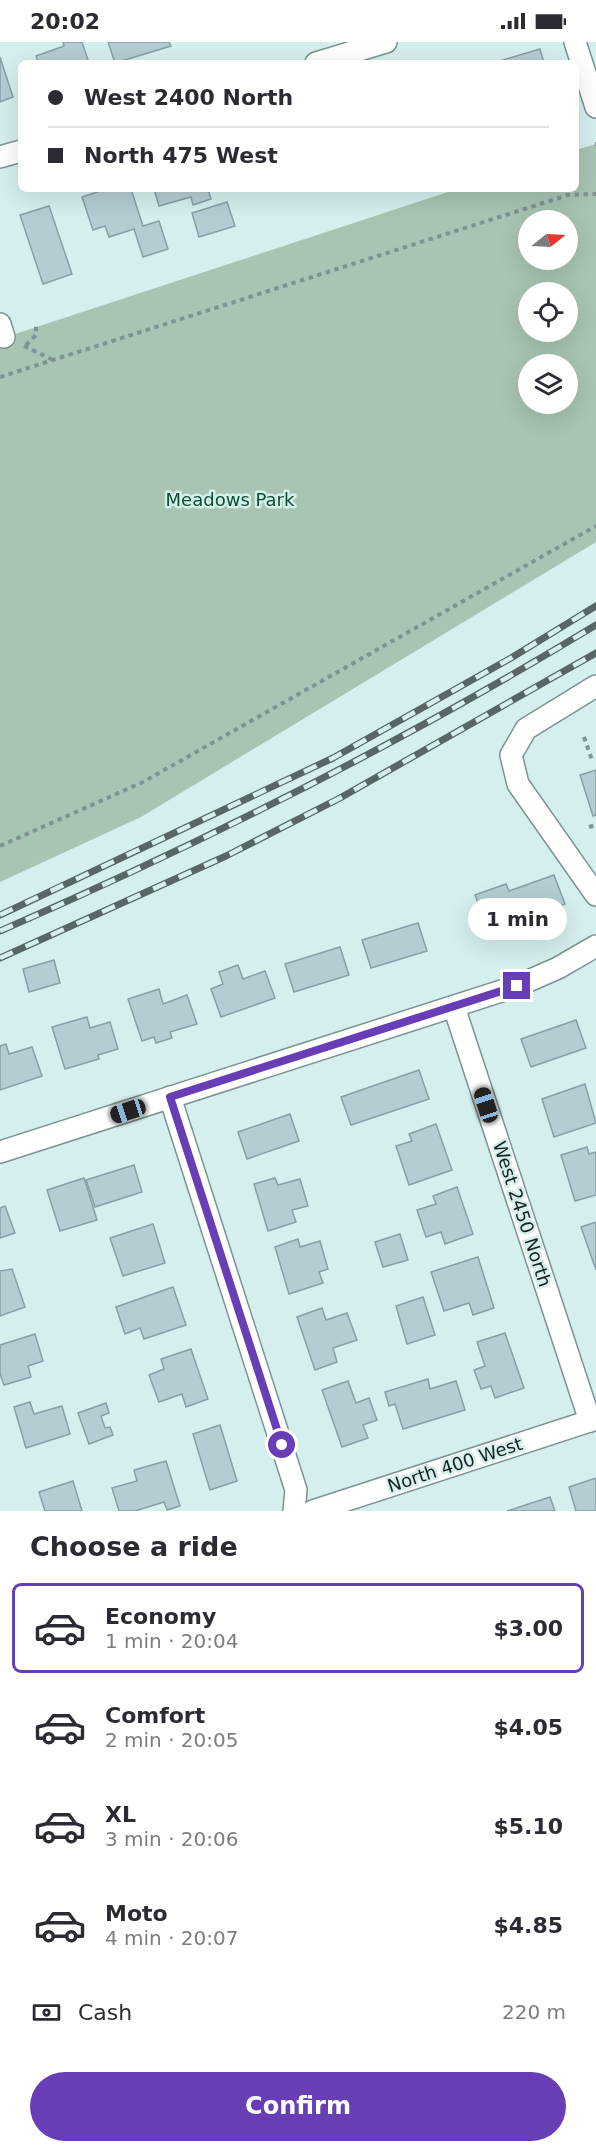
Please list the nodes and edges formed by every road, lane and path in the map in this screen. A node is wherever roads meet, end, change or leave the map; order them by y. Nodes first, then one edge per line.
1 (386, 42) edge
2 (575, 42) edge
3 (326, 60) edge
4 (596, 106) edge
5 (18, 152) edge
6 (0, 157) edge
7 (596, 194) edge
8 (36, 326) dead end
9 (7, 337) edge
10 (26, 345) junction
11 (53, 360) junction
12 (0, 377) edge
13 (596, 526) edge
14 (596, 686) edge
15 (584, 737) dead end
16 (592, 760) dead end
17 (596, 825) edge
18 (589, 827) dead end
19 (0, 846) edge
20 (596, 895) edge
21 (596, 945) edge
22 (454, 1007) junction
23 (170, 1097) junction
24 (0, 1152) edge
25 (593, 1420) edge
26 (294, 1511) edge
27 (313, 1511) edge

1 - 3 street
2 - 4 street
5 - 6 street
7 - 11 path
8 - 10 path
9 - 10 path
10 - 11 path
11 - 12 path
13 - 19 path
14 - 20 street
15 - 16 path
17 - 18 path
21 - 22 street
22 - 23 street
22 - 25 street, West 2450 North
23 - 24 street
23 - 26 street
25 - 27 street, North 400 West

